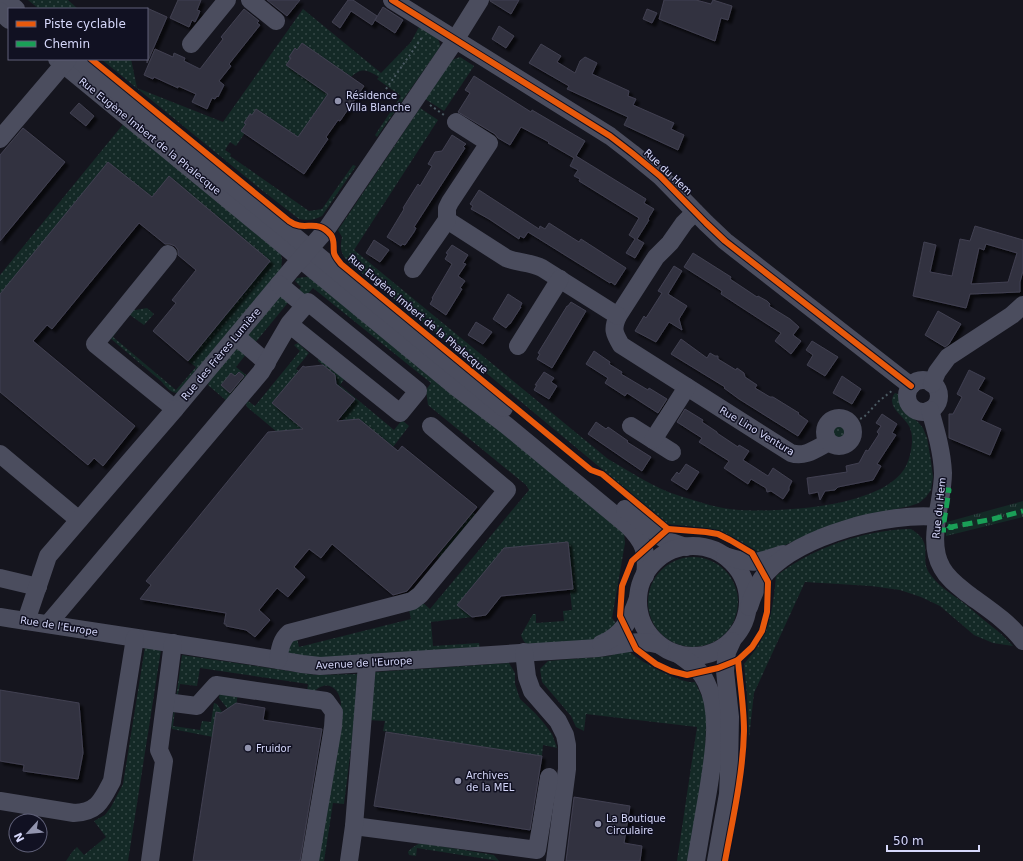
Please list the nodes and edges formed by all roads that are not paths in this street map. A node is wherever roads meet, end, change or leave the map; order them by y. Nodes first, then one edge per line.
1 (5, 0) edge
2 (227, 0) edge
3 (250, 0) edge
4 (392, 0) edge
5 (480, 0) edge
6 (15, 8) edge
7 (0, 11) edge
8 (8, 19) edge
9 (276, 21) dead end
10 (455, 39) junction
11 (191, 44) dead end
12 (66, 60) edge
13 (6, 121) edge
14 (456, 122) road end
15 (0, 140) edge
16 (690, 206) junction
17 (447, 220) junction
18 (168, 254) dead end
19 (305, 254) junction
20 (413, 268) dead end
21 (560, 279) junction
22 (279, 284) junction
23 (1023, 305) edge
24 (304, 306) junction
25 (618, 316) junction
26 (289, 324) junction
27 (236, 336) junction
28 (518, 346) dead end
29 (267, 363) junction
30 (905, 382) junction
31 (932, 384) junction
32 (687, 387) junction
33 (175, 409) junction
34 (930, 410) junction
35 (851, 423) road end
36 (431, 426) dead end
37 (631, 426) dead end
38 (653, 440) junction
39 (672, 452) dead end
40 (0, 454) edge
41 (938, 517) junction
42 (80, 520) junction
43 (686, 547) junction
44 (796, 551) junction
45 (725, 556) junction
46 (0, 578) edge
47 (642, 584) junction
48 (38, 587) junction
49 (747, 611) junction
50 (0, 617) edge
51 (26, 621) junction
52 (48, 624) junction
53 (117, 636) joint
54 (135, 638) junction
55 (732, 640) junction
56 (1023, 641) edge
57 (173, 643) junction
58 (588, 648) junction
59 (668, 649) junction
60 (524, 652) junction
61 (278, 660) junction
62 (367, 664) junction
63 (166, 702) junction
64 (549, 777) dead end
65 (0, 801) edge
66 (354, 826) junction
67 (539, 855) edge
68 (150, 861) edge
69 (310, 861) edge
70 (349, 861) edge
71 (555, 861) edge
72 (696, 861) edge
73 (716, 861) edge

1 - 6 street
2 - 11 street
3 - 9 street
4 - 10 street, Rue du Hem
5 - 10 street, Rue des Frères Lumière
7 - 8 street
10 - 16 street, Rue du Hem
10 - 19 street, Rue des Frères Lumière
12 - 13 street
12 - 19 street, Rue Eugène Imbert de la Phalecque
13 - 15 street
14 - 17 street
16 - 25 street, Rue Lino Ventura
16 - 30 street, Rue du Hem
17 - 20 street
17 - 21 street
18 - 33 street, Rue des Frères Lumière
19 - 22 street, Rue des Frères Lumière
19 - 43 street, Rue Eugène Imbert de la Phalecque
19 - 47 street, Rue Eugène Imbert de la Phalecque
21 - 25 street
21 - 28 street
22 - 24 street
22 - 27 street, Rue des Frères Lumière
23 - 31 street
24 - 26 street
24 - 26 street
25 - 32 street, Rue Lino Ventura
26 - 29 street
27 - 29 street
27 - 33 street, Rue des Frères Lumière
29 - 52 street
30 - 31 street
30 - 34 street
31 - 34 street
32 - 35 street, Rue Lino Ventura
32 - 38 street
33 - 42 street
34 - 41 street, Rue du Hem
36 - 61 street
37 - 38 street
38 - 39 street
40 - 42 street
41 - 44 street
41 - 56 street, Rue du Hem
42 - 48 street
43 - 45 street
43 - 47 street
44 - 45 street
44 - 49 street
45 - 49 street
46 - 48 street
47 - 58 street, Avenue de l'Europe
47 - 59 street
48 - 51 street
49 - 55 street
50 - 51 street, Rue de l'Europe
51 - 52 street, Rue de l'Europe
52 - 53 street, Rue de l'Europe
53 - 54 street, Avenue de l'Europe
54 - 57 street, Avenue de l'Europe
54 - 65 street
55 - 59 street
55 - 73 street
57 - 61 street, Avenue de l'Europe
57 - 63 street
58 - 59 street, Avenue de l'Europe
58 - 60 street, Avenue de l'Europe
59 - 72 street
60 - 62 street, Avenue de l'Europe
60 - 71 street
61 - 62 street, Avenue de l'Europe
62 - 66 street
63 - 68 street
63 - 69 street
64 - 67 street
66 - 67 street
66 - 70 street

